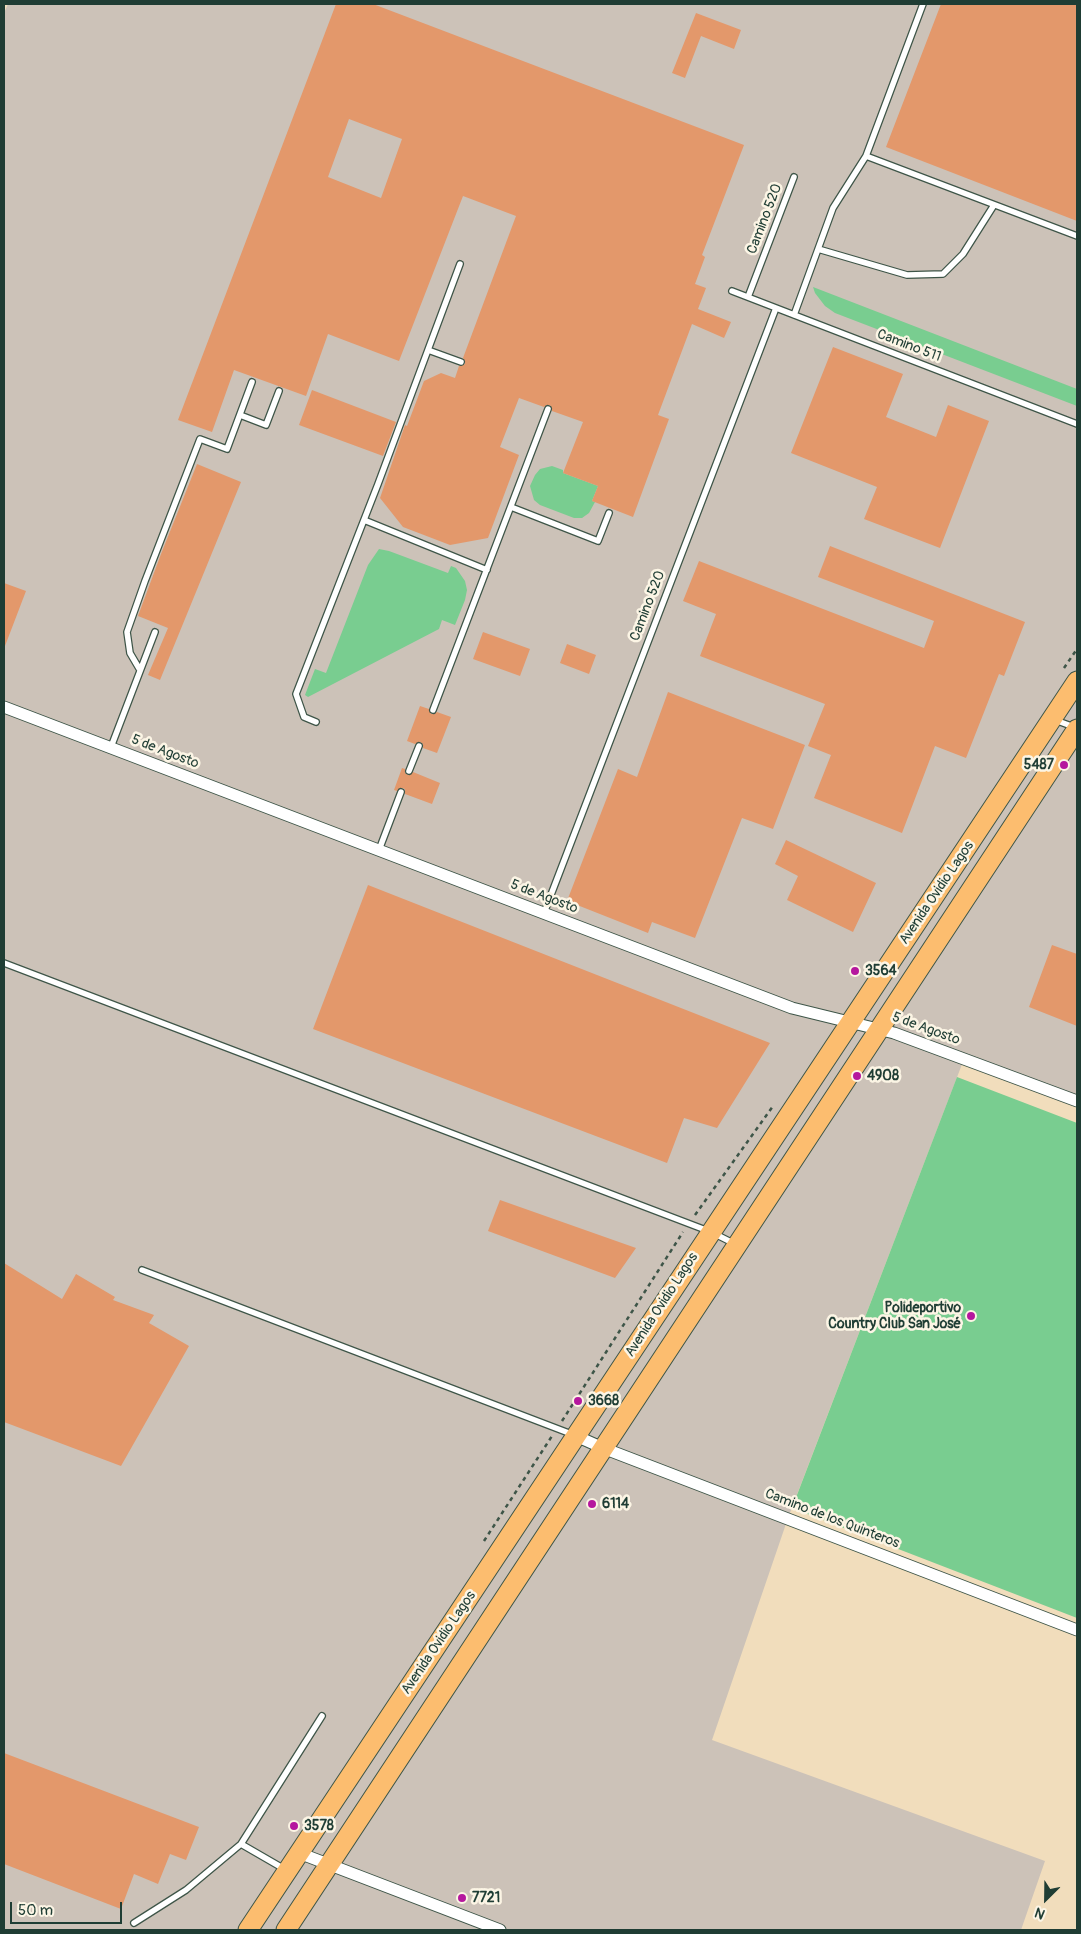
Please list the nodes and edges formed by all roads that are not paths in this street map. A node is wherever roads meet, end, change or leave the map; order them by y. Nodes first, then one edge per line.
1 (923, 4) edge
2 (866, 156) junction
3 (794, 178) dead end
4 (994, 205) junction
5 (1077, 236) edge
6 (818, 249) junction
7 (460, 264) dead end
8 (732, 291) dead end
9 (748, 297) junction
10 (776, 308) junction
11 (794, 315) junction
12 (428, 350) junction
13 (461, 362) dead end
14 (252, 382) dead end
15 (279, 392) dead end
16 (548, 409) dead end
17 (240, 415) junction
18 (1077, 424) edge
19 (511, 507) junction
20 (609, 513) dead end
21 (364, 520) junction
22 (487, 570) junction
23 (155, 632) dead end
24 (140, 670) junction
25 (1077, 681) edge
26 (4, 707) edge
27 (433, 710) dead end
28 (1053, 719) junction
29 (316, 722) dead end
30 (1077, 729) edge
31 (419, 746) dead end
32 (111, 747) junction
33 (409, 771) dead end
34 (401, 792) dead end
35 (379, 850) junction
36 (544, 913) junction
37 (4, 963) edge
38 (851, 1023) junction
39 (879, 1028) junction
40 (1077, 1101) edge
41 (711, 1232) junction
42 (737, 1245) junction
43 (142, 1270) dead end
44 (576, 1436) junction
45 (603, 1448) junction
46 (1077, 1630) edge
47 (322, 1716) dead end
48 (241, 1844) junction
49 (299, 1853) junction
50 (329, 1864) junction
51 (287, 1871) junction
52 (134, 1923) dead end
53 (248, 1930) edge
54 (286, 1930) edge
55 (500, 1930) edge

1 - 2 lane
2 - 4 lane
2 - 6 lane
3 - 9 lane, Camino 520
4 - 5 lane
4 - 6 lane
6 - 11 lane
7 - 12 lane
8 - 9 lane, Camino 511
9 - 10 lane, Camino 511
10 - 11 lane, Camino 511
10 - 36 lane, Camino 520
11 - 18 lane, Camino 511
12 - 13 lane
12 - 21 lane
14 - 17 lane
15 - 17 lane
16 - 19 lane
17 - 24 lane
19 - 20 lane
19 - 22 lane
21 - 22 lane
21 - 29 lane
22 - 27 lane
23 - 24 lane
24 - 32 lane
25 - 28 main road, Avenida Ovidio Lagos
26 - 32 street, 5 de Agosto
28 - 30 lane
28 - 38 main road, Avenida Ovidio Lagos
30 - 39 main road, Avenida Ovidio Lagos
31 - 33 lane
32 - 35 street, 5 de Agosto
34 - 35 lane
35 - 36 street, 5 de Agosto
36 - 38 street, 5 de Agosto
37 - 41 lane
38 - 39 street, 5 de Agosto
38 - 41 main road, Avenida Ovidio Lagos
39 - 40 street, 5 de Agosto
39 - 42 main road, Avenida Ovidio Lagos
41 - 42 lane
41 - 44 main road, Avenida Ovidio Lagos
42 - 45 main road, Avenida Ovidio Lagos
43 - 44 lane
44 - 45 street, Camino de los Quinteros
44 - 49 main road, Avenida Ovidio Lagos
45 - 46 street, Camino de los Quinteros
45 - 50 main road, Avenida Ovidio Lagos
47 - 48 lane
48 - 51 lane
48 - 52 lane
49 - 50 street
49 - 51 main road, Avenida Ovidio Lagos
50 - 54 main road, Avenida Ovidio Lagos
50 - 55 street
51 - 53 main road, Avenida Ovidio Lagos

